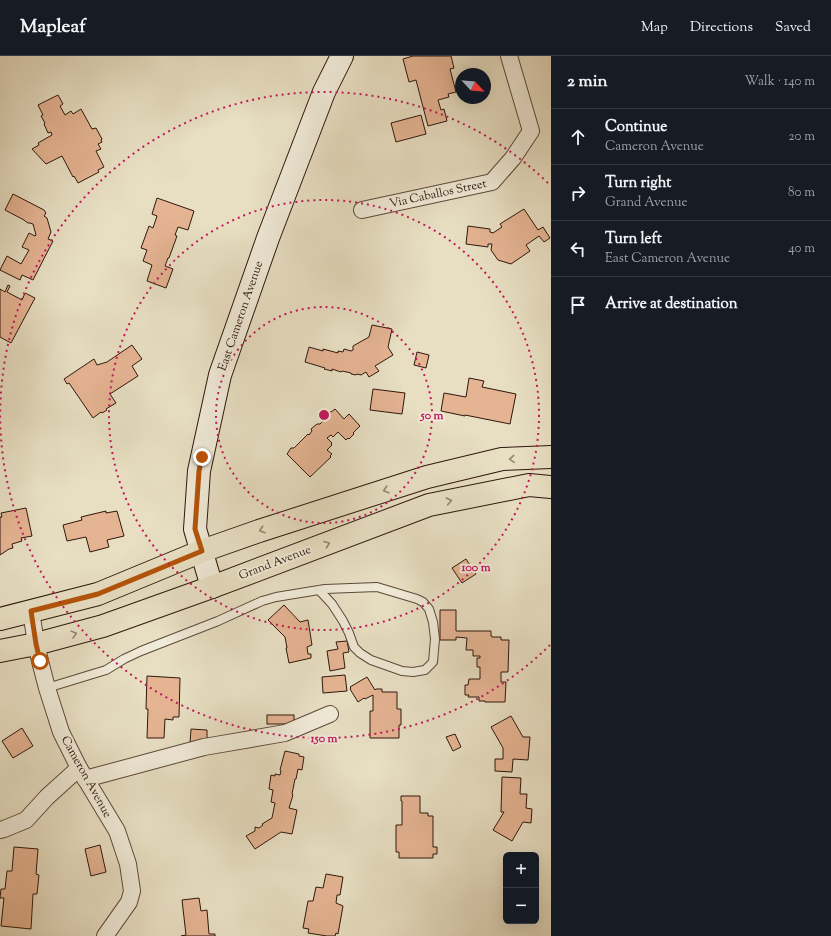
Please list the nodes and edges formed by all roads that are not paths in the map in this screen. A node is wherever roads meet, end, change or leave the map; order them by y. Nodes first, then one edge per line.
1 (342, 56) edge
2 (509, 56) edge
3 (362, 210) dead end
4 (551, 457) edge
5 (551, 487) edge
6 (202, 551) junction
7 (212, 587) junction
8 (319, 590) junction
9 (31, 611) junction
10 (0, 619) edge
11 (36, 644) junction
12 (0, 651) edge
13 (47, 688) junction
14 (330, 714) dead end
15 (82, 774) junction
16 (0, 830) edge
17 (105, 936) edge

1 - 6 main road, East Cameron Avenue
2 - 3 street, Via Caballos Street
4 -> 6 main road
7 -> 5 main road, Grand Avenue
6 - 7 main road, East Cameron Avenue
6 - 9 main road
11 -> 7 main road, Grand Avenue
8 - 8 lane
8 - 13 lane
9 - 10 main road
9 - 11 street, Cameron Avenue
11 - 12 main road, Grand Avenue
11 - 13 street, Cameron Avenue
13 - 15 street, Cameron Avenue
14 - 15 street
15 - 16 street
15 - 17 street, Cameron Avenue

